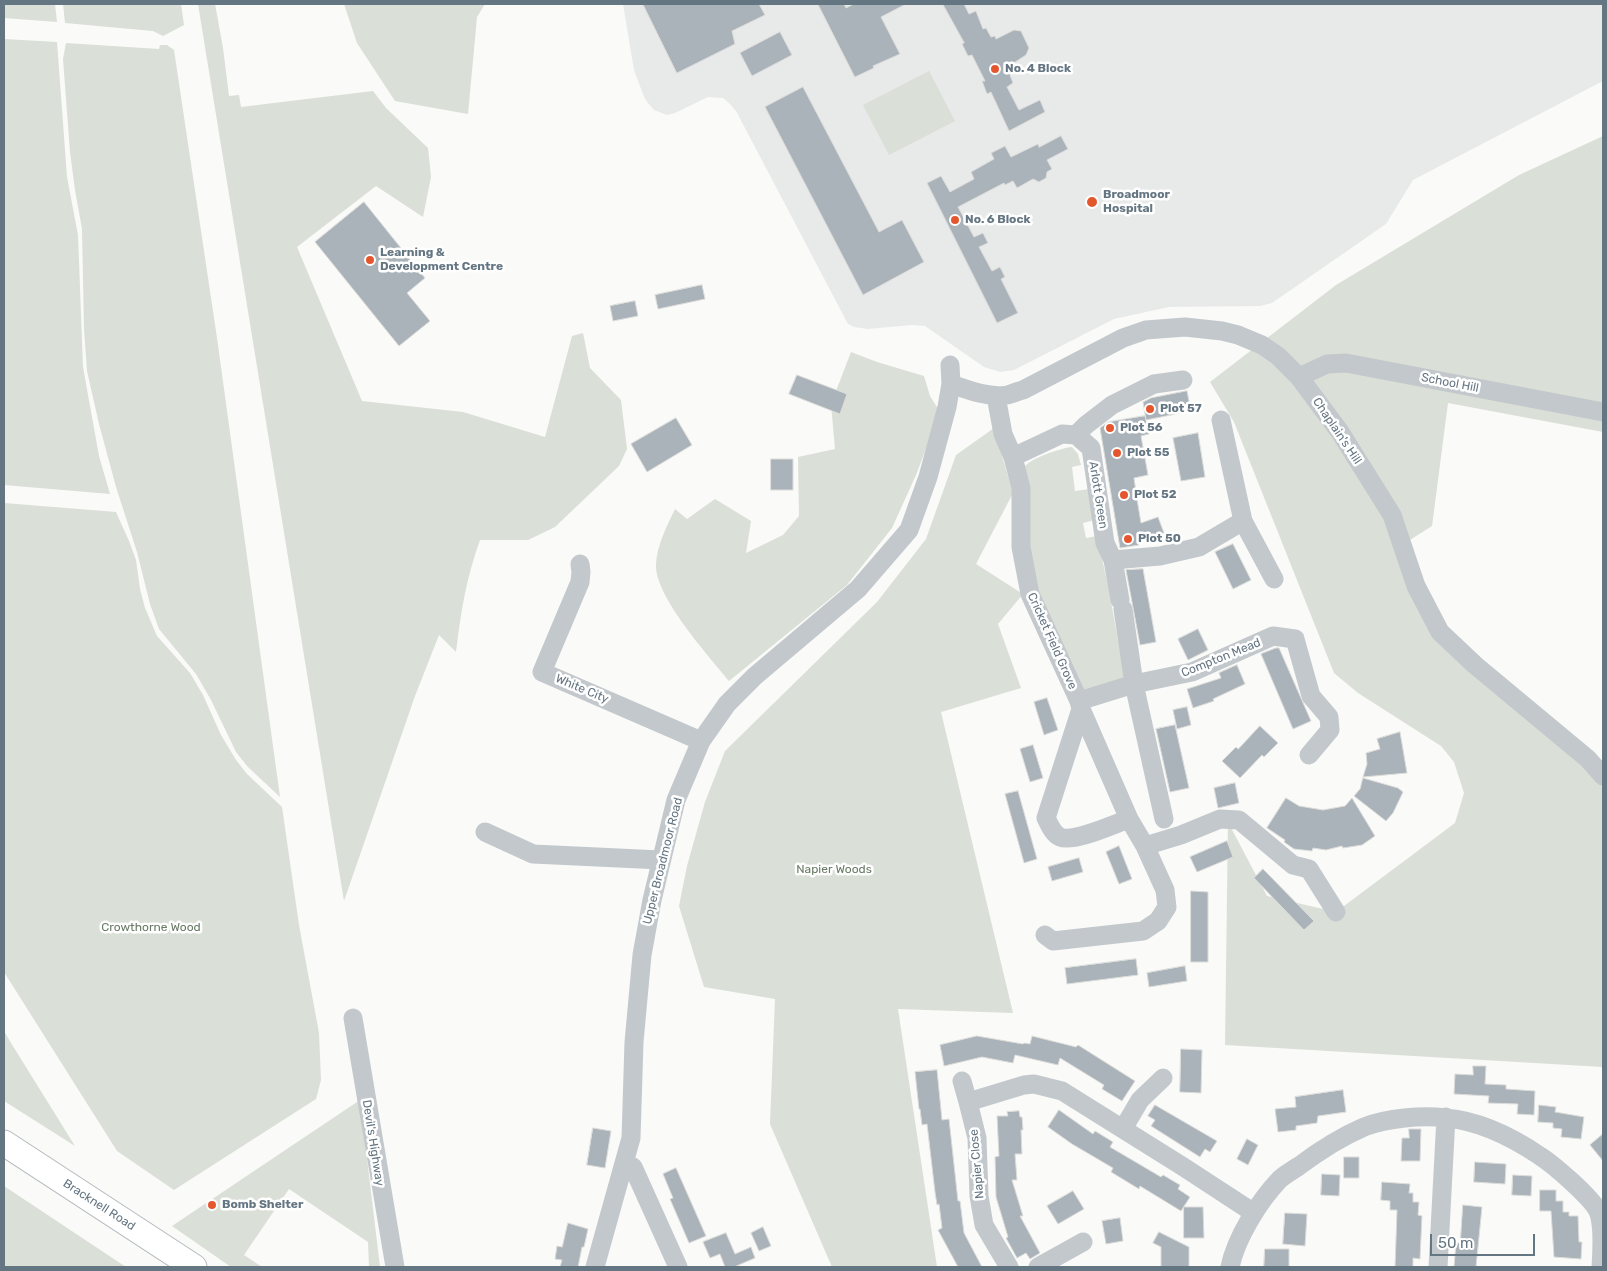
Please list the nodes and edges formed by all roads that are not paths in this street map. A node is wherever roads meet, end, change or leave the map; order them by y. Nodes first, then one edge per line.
1 (950, 365) dead end
2 (1299, 377) junction
3 (1183, 380) dead end
4 (951, 384) junction
5 (996, 396) junction
6 (1603, 412) edge
7 (1221, 420) dead end
8 (1076, 435) junction
9 (1013, 456) junction
10 (1243, 521) junction
11 (1113, 560) junction
12 (580, 564) dead end
13 (1274, 579) dead end
14 (1134, 684) junction
15 (1080, 705) junction
16 (702, 741) junction
17 (1309, 755) dead end
18 (1603, 776) edge
19 (1129, 819) junction
20 (1164, 819) dead end
21 (485, 832) dead end
22 (1145, 846) junction
23 (662, 860) junction
24 (1336, 912) dead end
25 (1045, 935) dead end
26 (353, 1018) dead end
27 (1163, 1078) dead end
28 (962, 1082) dead end
29 (968, 1102) junction
30 (1446, 1118) junction
31 (1122, 1129) junction
32 (4, 1143) edge
33 (625, 1163) junction
34 (1598, 1202) edge
35 (1254, 1213) junction
36 (1083, 1242) dead end
37 (194, 1267) edge
38 (395, 1267) edge
39 (594, 1267) edge
40 (678, 1267) edge
41 (1008, 1267) edge
42 (1038, 1267) edge
43 (1230, 1267) edge
44 (1438, 1267) edge
45 (1602, 1267) edge

1 - 4 street, Upper Broadmoor Road
2 - 5 street, Chaplain's Hill
2 - 6 street, School Hill
2 - 18 street, Chaplain's Hill
3 - 8 street
4 - 5 street, Chaplain's Hill
4 - 16 street, Upper Broadmoor Road
5 - 9 street, Cricket Field Grove
7 - 10 street
8 - 9 street
8 - 11 street, Arlott Green
9 - 15 street, Cricket Field Grove
10 - 11 street
10 - 13 street
11 - 14 street, Arlott Green
12 - 16 street, White City
14 - 15 street, Compton Mead
14 - 17 street, Compton Mead
14 - 20 street
15 - 19 street, Cricket Field Grove
15 - 19 street
16 - 23 street, Upper Broadmoor Road
19 - 22 street, Cricket Field Grove
21 - 23 street
22 - 24 street
22 - 25 street, Cricket Field Grove
23 - 33 street, Upper Broadmoor Road
26 - 38 street, Devil's Highway
27 - 31 street
28 - 29 street, Napier Close
29 - 31 street
29 - 41 street, Napier Close
30 - 34 street
30 - 35 street
30 - 44 street
31 - 35 street
32 - 37 main road, Bracknell Road
33 - 39 street, Upper Broadmoor Road
33 - 40 street
34 - 45 street
35 - 43 street
36 - 42 street

